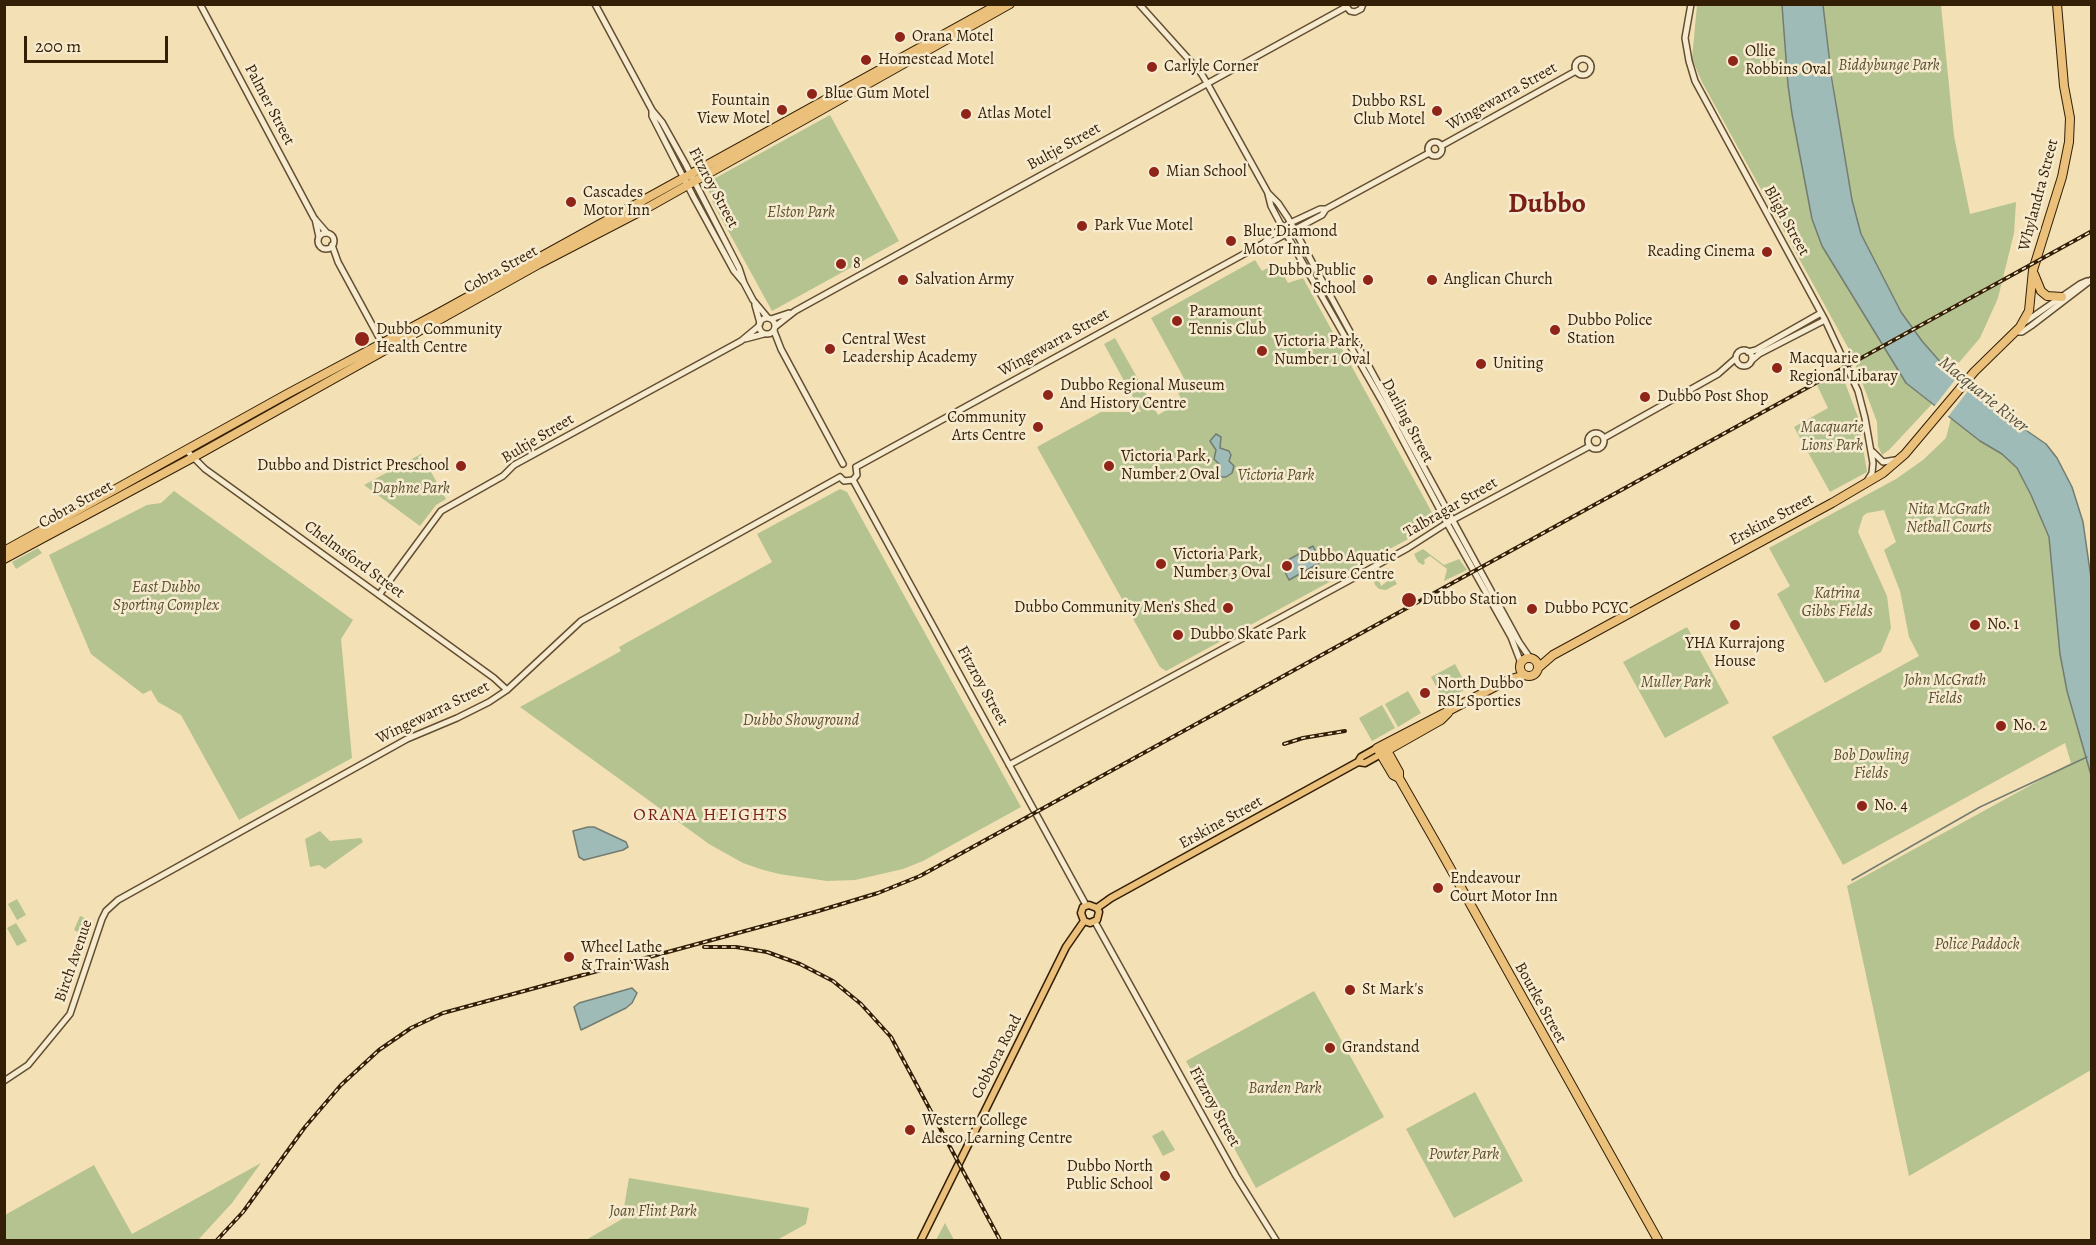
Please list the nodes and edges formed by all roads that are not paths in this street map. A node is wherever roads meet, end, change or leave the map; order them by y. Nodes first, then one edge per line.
1 (200, 4) edge
2 (594, 4) edge
3 (999, 4) edge
4 (1010, 4) edge
5 (1138, 4) edge
6 (1363, 4) edge
7 (1691, 4) edge
8 (2056, 4) edge
9 (1346, 6) edge
10 (1576, 71) dead end
11 (1207, 83) junction
12 (1441, 146) junction
13 (1429, 153) junction
14 (689, 180) junction
15 (1268, 192) junction
16 (1326, 208) junction
17 (315, 218) junction
18 (1290, 223) junction
19 (1282, 228) junction
20 (1294, 231) junction
21 (327, 233) junction
22 (1287, 234) junction
23 (319, 237) junction
24 (1264, 243) junction
25 (332, 245) junction
26 (326, 249) junction
27 (338, 262) junction
28 (2033, 270) junction
29 (2091, 280) edge
30 (2062, 297) junction
31 (753, 300) junction
32 (795, 311) junction
33 (1821, 313) junction
34 (435, 315) junction
35 (769, 319) junction
36 (1825, 320) junction
37 (2023, 323) junction
38 (760, 324) junction
39 (429, 326) junction
40 (775, 328) junction
41 (2016, 332) junction
42 (766, 334) junction
43 (398, 339) junction
44 (741, 340) junction
45 (382, 343) junction
46 (781, 349) junction
47 (1749, 352) junction
48 (1752, 360) junction
49 (1737, 362) junction
50 (1974, 372) joint
51 (1604, 438) junction
52 (1590, 446) junction
53 (1872, 451) junction
54 (190, 454) junction
55 (1905, 454) junction
56 (1873, 463) junction
57 (850, 464) junction
58 (1883, 473) junction
59 (840, 477) junction
60 (853, 480) junction
61 (1859, 488) junction
62 (1450, 522) junction
63 (4, 551) edge
64 (4, 559) edge
65 (379, 595) junction
66 (1553, 655) junction
67 (1532, 658) junction
68 (1521, 665) junction
69 (1538, 668) junction
70 (1525, 675) junction
71 (1508, 680) junction
72 (507, 690) junction
73 (1382, 749) junction
74 (1009, 765) junction
75 (118, 900) joint
76 (1086, 905) junction
77 (1097, 908) junction
78 (1084, 921) junction
79 (1095, 921) junction
80 (4, 1082) edge
81 (921, 1240) edge
82 (1276, 1240) edge
83 (1658, 1240) edge

1 - 17 street, Palmer Street
2 - 14 street, Fitzroy Street
3 - 14 highway, Cobra Street
4 - 14 highway, Cobra Street
5 - 11 street, Darling Street
6 - 9 street, Bultje Street
7 - 33 street, Bligh Street
8 - 28 highway, Whylandra Street
9 - 11 street, Bultje Street
10 - 12 street, Wingewarra Street
11 - 15 street, Darling Street
11 - 32 street, Bultje Street
12 - 13 street
12 - 13 street
13 - 16 street, Wingewarra Street
14 - 31 street, Fitzroy Street
14 - 34 highway, Cobra Street
14 - 39 highway, Cobra Street
15 - 18 street, Darling Street
15 - 19 street, Darling Street
16 - 18 street, Wingewarra Street
16 - 20 street, Wingewarra Street
17 - 21 street, Palmer Street
17 - 23 street, Palmer Street
18 - 19 street, Wingewarra Street
18 - 20 street, Darling Street
19 - 22 street, Darling Street
19 - 24 street, Wingewarra Street
20 - 22 street, Wingewarra Street
20 - 62 street, Darling Street
21 - 23 street
21 - 25 street
22 - 24 street, Wingewarra Street
22 - 62 street, Darling Street
23 - 26 street
24 - 57 street, Wingewarra Street
25 - 26 street
25 - 27 street
26 - 27 street
27 - 45 street
28 - 30 highway
28 - 37 highway, Whylandra Street
29 - 30 street
29 - 41 street
30 - 37 street
31 - 35 street, Fitzroy Street
31 - 38 street, Fitzroy Street
32 - 35 street, Bultje Street
32 - 40 street, Bultje Street
33 - 36 street, Bligh Street
33 - 47 street
34 - 39 highway
34 - 43 highway, Cobra Street
35 - 38 street, Bultje Street
35 - 40 street, Fitzroy Street
36 - 48 street
36 - 53 street, Bligh Street
37 - 41 highway, Whylandra Street
38 - 42 street, Fitzroy Street
38 - 44 street, Bultje Street
39 - 43 highway, Cobra Street
40 - 42 street, Bultje Street
40 - 46 street
41 - 50 highway, Whylandra Street
42 - 44 street, Bultje Street
42 - 46 street
43 - 45 highway
43 - 54 highway, Cobra Street
44 - 65 street, Bultje Street
45 - 54 highway, Cobra Street
46 - 57 street
47 - 48 street
47 - 49 street
48 - 49 street
49 - 51 street
50 - 55 highway, Erskine Street
51 - 52 street
51 - 52 street
52 - 62 street, Talbragar Street
53 - 55 street
53 - 56 street, Bligh Street
54 - 63 highway, Cobra Street
54 - 64 highway, Cobra Street
54 - 65 street, Chelmsford Street
55 - 58 highway, Erskine Street
56 - 58 street
56 - 61 street
57 - 59 street
57 - 60 street
58 - 61 highway, Erskine Street
59 - 60 street
59 - 72 street, Wingewarra Street
60 - 74 street, Fitzroy Street
61 - 66 highway, Erskine Street
62 - 67 street, Darling Street
62 - 68 street, Darling Street
62 - 74 street, Talbragar Street
65 - 72 street, Chelmsford Street
66 - 67 highway, Erskine Street
66 - 69 highway, Erskine Street
67 - 68 highway
67 - 69 highway
68 - 70 highway
68 - 71 highway, Erskine Street
69 - 70 highway
70 - 71 highway, Erskine Street
71 - 73 highway, Erskine Street
72 - 75 street, Wingewarra Street
73 - 77 main road, Erskine Street
73 - 83 highway, Bourke Street
74 - 76 street, Fitzroy Street
75 - 80 street, Birch Avenue
76 - 77 main road
76 - 78 main road
77 - 79 main road
78 - 79 main road
78 - 81 main road, Cobbora Road
79 - 82 street, Fitzroy Street

